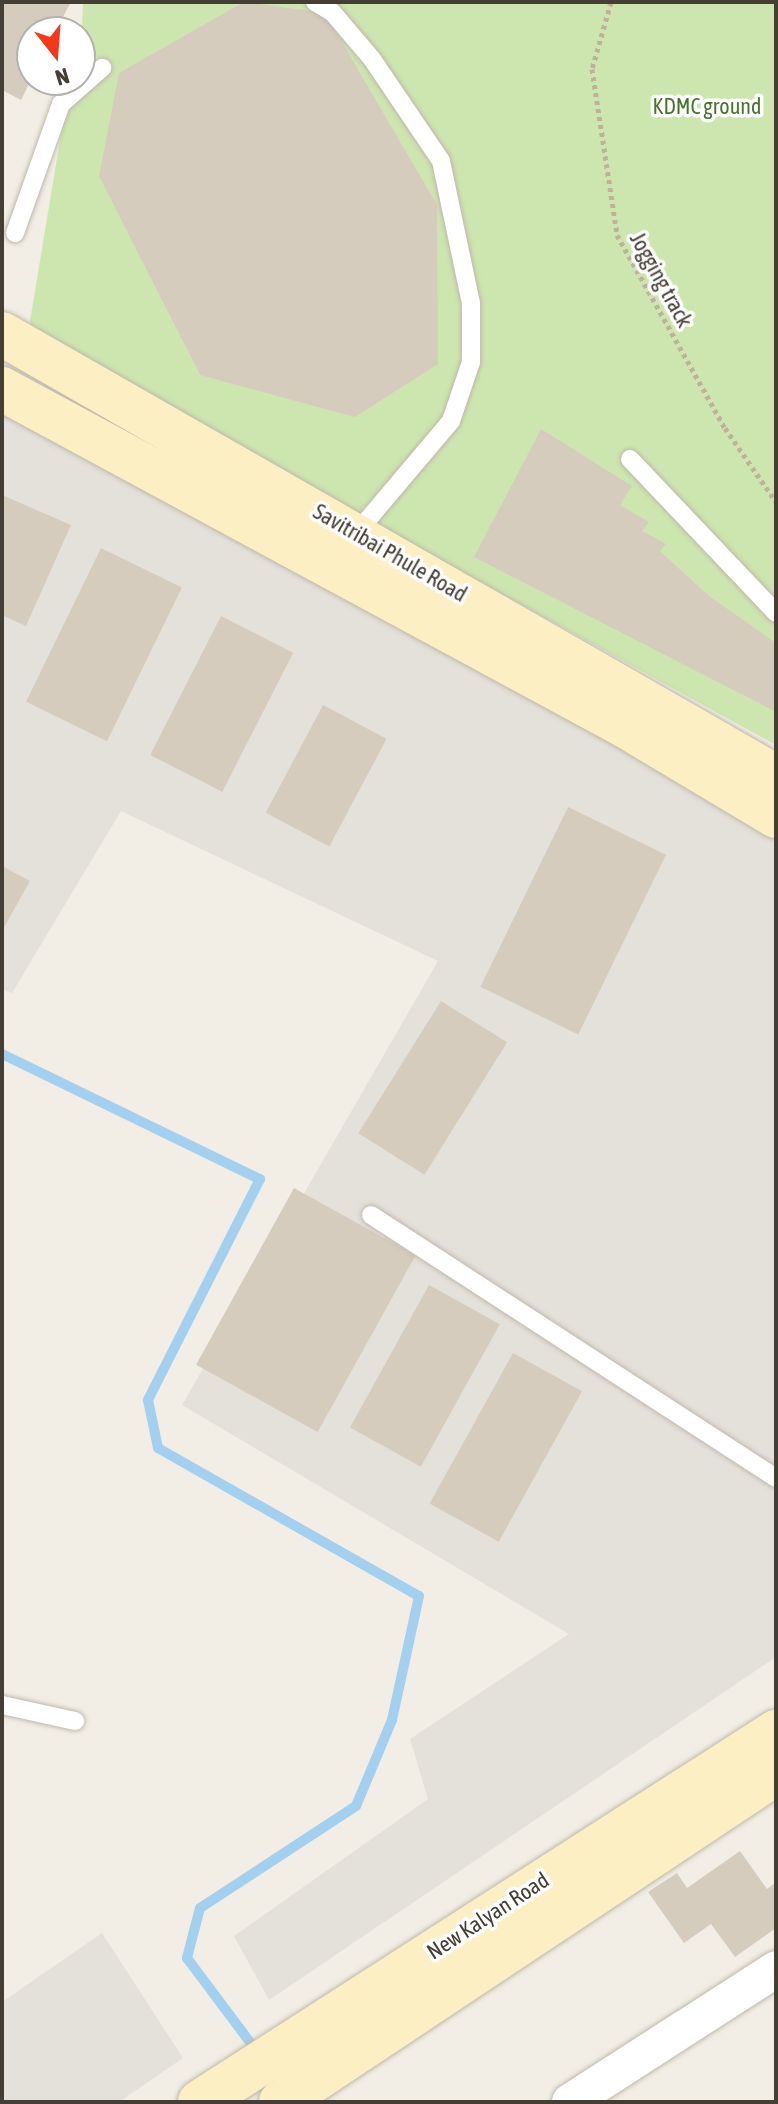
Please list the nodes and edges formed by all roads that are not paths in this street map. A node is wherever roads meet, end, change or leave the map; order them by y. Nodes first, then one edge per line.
1 (315, 2) edge
2 (102, 68) dead end
3 (15, 233) dead end
4 (2, 334) edge
5 (2, 389) edge
6 (630, 459) dead end
7 (356, 533) junction
8 (329, 567) junction
9 (776, 613) edge
10 (776, 777) edge
11 (776, 816) edge
12 (371, 1215) dead end
13 (776, 1478) edge
14 (2, 1705) edge
15 (75, 1721) dead end
16 (776, 1732) edge
17 (776, 1773) edge
18 (608, 1859) junction
19 (776, 1969) edge
20 (200, 2102) edge
21 (281, 2102) edge
22 (570, 2102) edge

1 - 7 lane
2 - 3 lane
4 - 7 street, Savitribai Phule Road
5 - 8 street, Savitribai Phule Road
6 - 9 lane
7 - 8 lane
7 - 10 street, Savitribai Phule Road
8 - 11 street, Savitribai Phule Road
12 - 13 lane
14 - 15 lane
16 - 18 street, New Kalyan Road
17 - 18 street, New Kalyan Road
18 - 20 street, New Kalyan Road
18 - 21 street, New Kalyan Road
19 - 22 street

